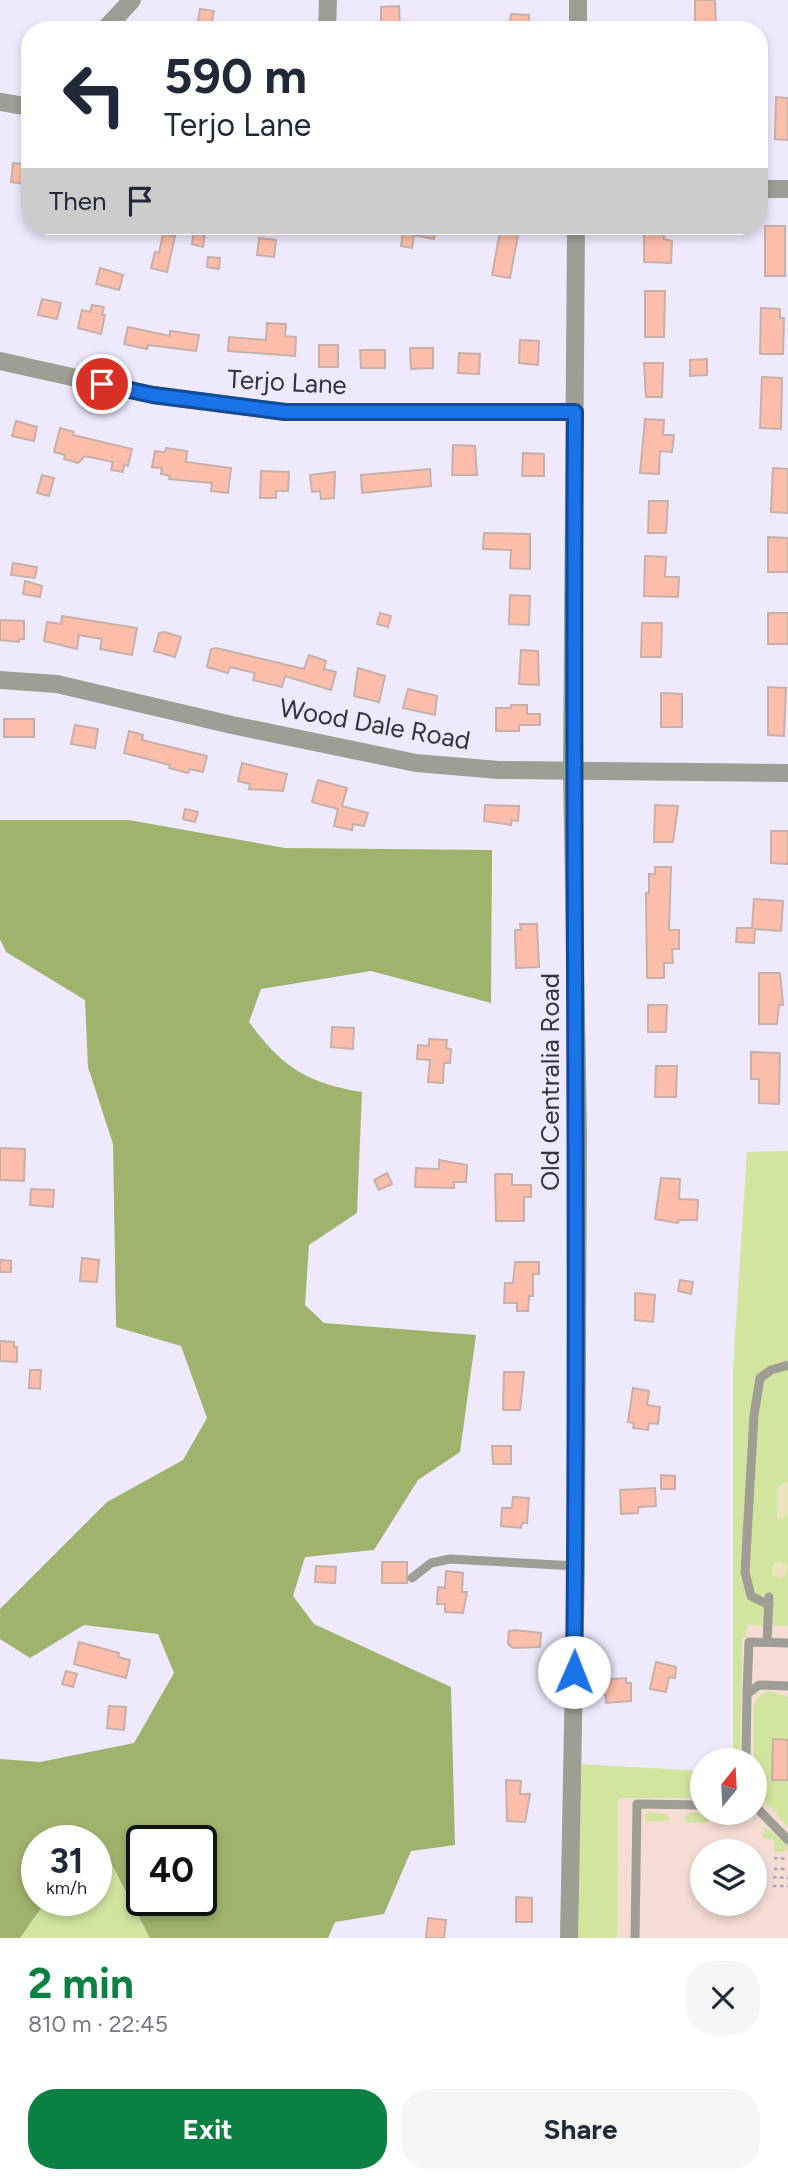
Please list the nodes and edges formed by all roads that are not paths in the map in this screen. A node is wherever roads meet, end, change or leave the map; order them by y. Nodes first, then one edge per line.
1 (132, 0) edge
2 (328, 0) edge
3 (578, 0) edge
4 (112, 21) edge
5 (327, 21) edge
6 (578, 21) edge
7 (0, 102) edge
8 (21, 106) edge
9 (768, 189) edge
10 (788, 189) edge
11 (576, 235) edge
12 (0, 361) edge
13 (575, 412) junction
14 (0, 680) edge
15 (572, 771) junction
16 (788, 773) edge
17 (788, 1365) edge
18 (576, 1566) junction
19 (412, 1578) dead end
20 (767, 1642) junction
21 (788, 1643) edge
22 (788, 1686) edge
23 (747, 1694) junction
24 (746, 1748) edge
25 (690, 1805) edge
26 (767, 1818) edge
27 (788, 1840) edge
28 (569, 1938) edge
29 (635, 1938) edge

1 - 4 street
2 - 5 street
3 - 6 street
7 - 8 street
9 - 10 street
11 - 13 street, Old Centralia Road
12 - 13 street, Terjo Lane
13 - 15 street, Old Centralia Road
14 - 15 street, Wood Dale Road
15 - 16 street, Wood Dale Road
15 - 18 street, Old Centralia Road
17 - 20 lane
18 - 19 lane
18 - 28 street, Old Centralia Road
20 - 21 lane
20 - 23 lane
22 - 23 lane
23 - 24 lane
25 - 29 lane
26 - 27 lane

